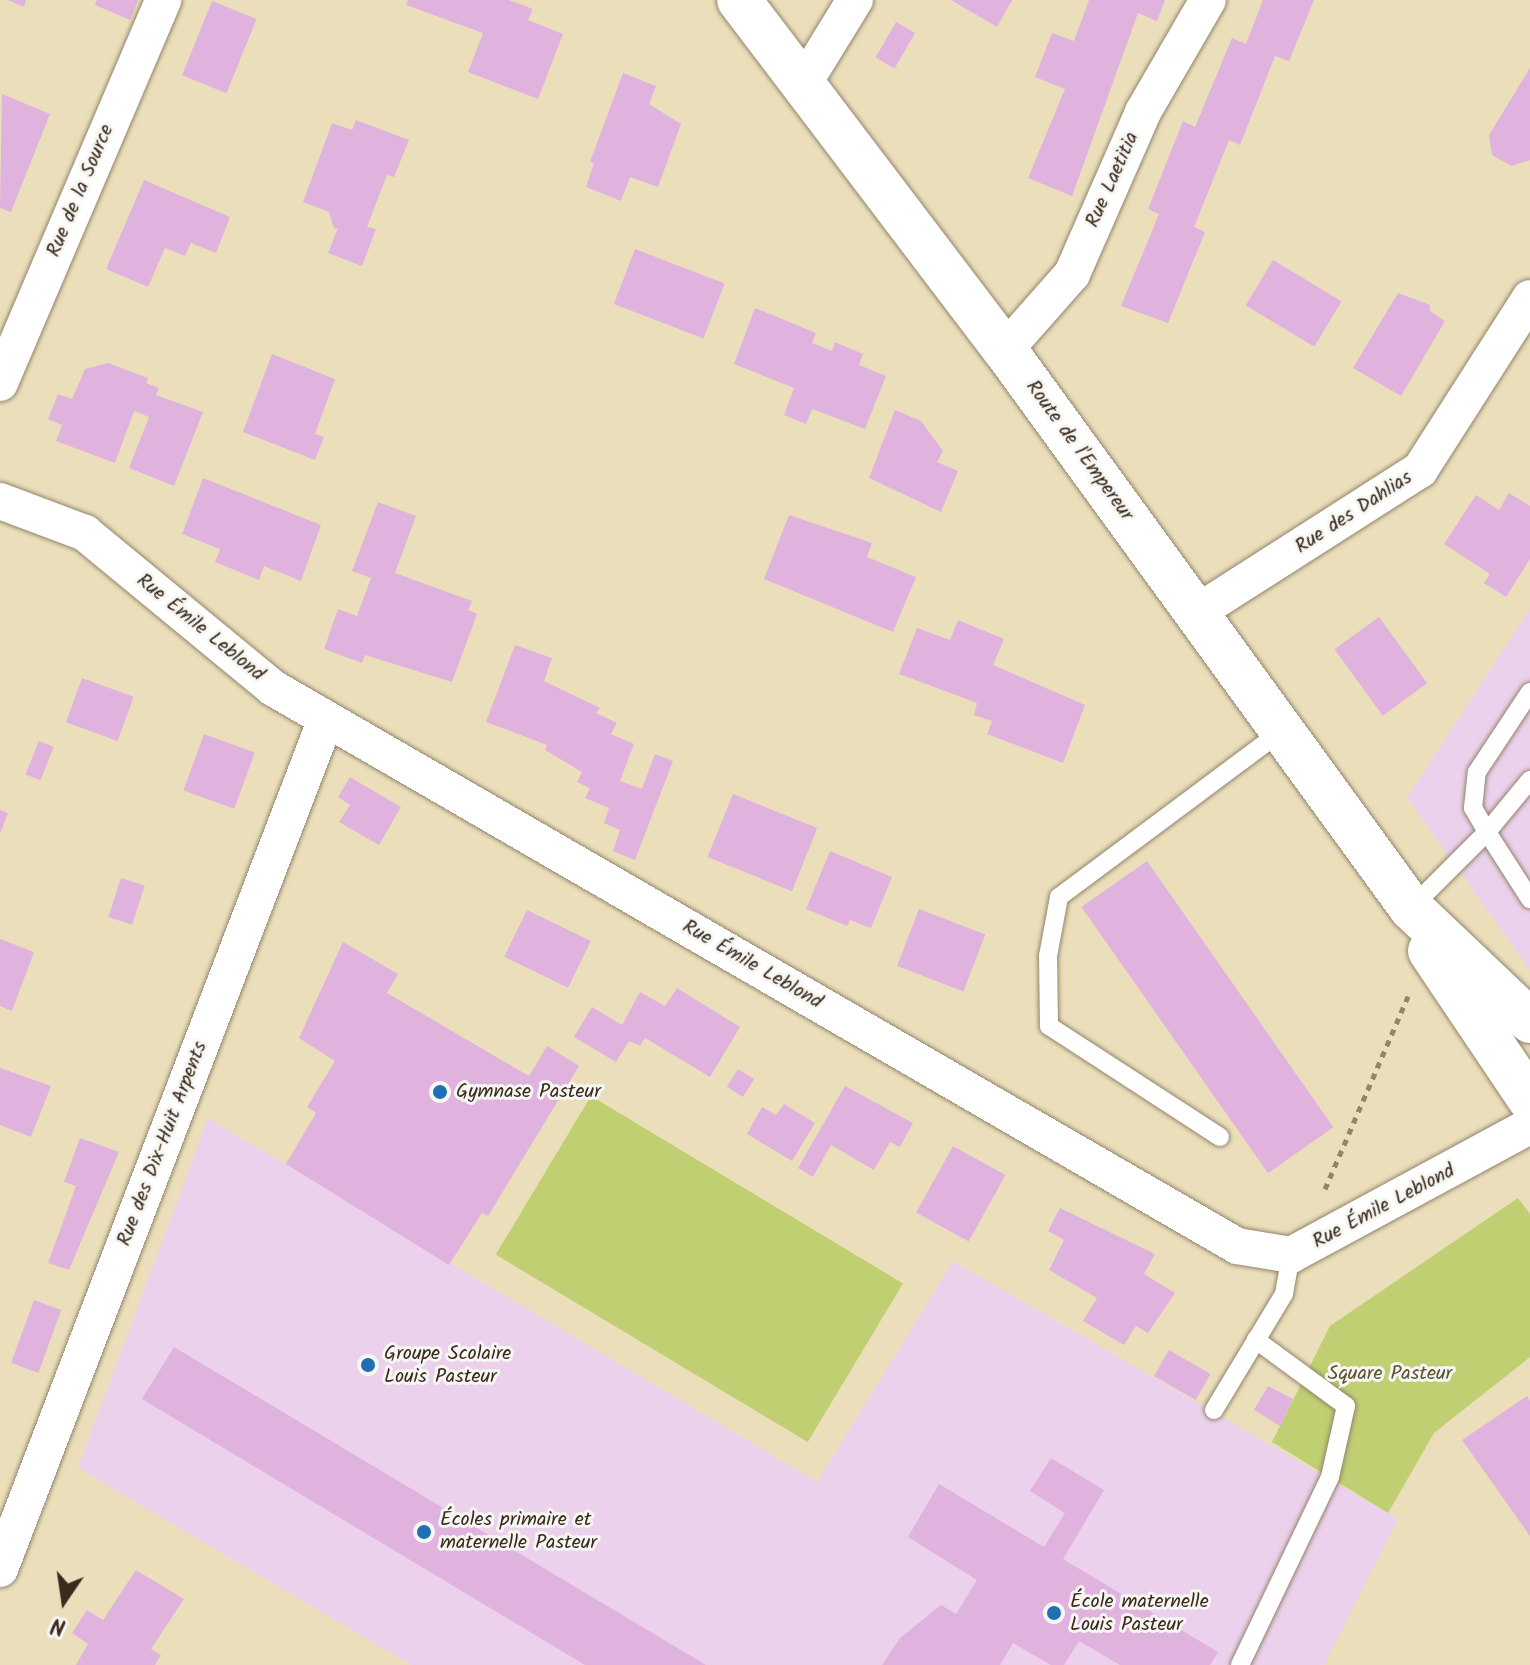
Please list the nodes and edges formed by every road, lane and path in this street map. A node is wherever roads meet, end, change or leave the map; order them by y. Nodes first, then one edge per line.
1 (163, 0) edge
2 (739, 0) edge
3 (855, 0) edge
4 (1208, 0) edge
5 (802, 86) junction
6 (1530, 298) edge
7 (1005, 350) junction
8 (0, 383) edge
9 (0, 501) edge
10 (1196, 613) junction
11 (1530, 692) edge
12 (326, 719) junction
13 (1282, 731) junction
14 (1530, 780) edge
15 (1487, 832) junction
16 (1530, 899) edge
17 (1411, 908) junction
18 (1429, 950) junction
19 (1530, 1021) edge
20 (1530, 1100) edge
21 (1530, 1126) edge
22 (1220, 1137) dead end
23 (1333, 1237) junction
24 (1291, 1255) junction
25 (1256, 1340) junction
26 (1214, 1410) dead end
27 (0, 1569) edge
28 (1240, 1665) edge

1 - 8 street, Rue de la Source
2 - 5 main road, Route de l'Empereur
3 - 5 street
4 - 7 street, Rue Laetitia
5 - 7 main road, Route de l'Empereur
6 - 10 street, Rue des Dahlias
7 - 10 main road, Route de l'Empereur
9 - 12 street, Rue Émile Leblond
10 - 13 main road, Route de l'Empereur
11 - 15 lane
12 - 24 street, Rue Émile Leblond
12 - 27 street, Rue des Dix-Huit Arpents
13 - 17 main road, Route de l'Empereur
13 - 22 lane
14 - 15 lane
15 - 16 lane
15 - 17 lane
17 - 18 main road, Route de l'Empereur
17 - 19 main road, Route de l'Empereur
18 - 20 main road, Route de l'Empereur
18 - 23 path
21 - 23 street, Rue Émile Leblond
23 - 24 street, Rue Émile Leblond
24 - 25 lane
25 - 26 lane
25 - 28 lane

